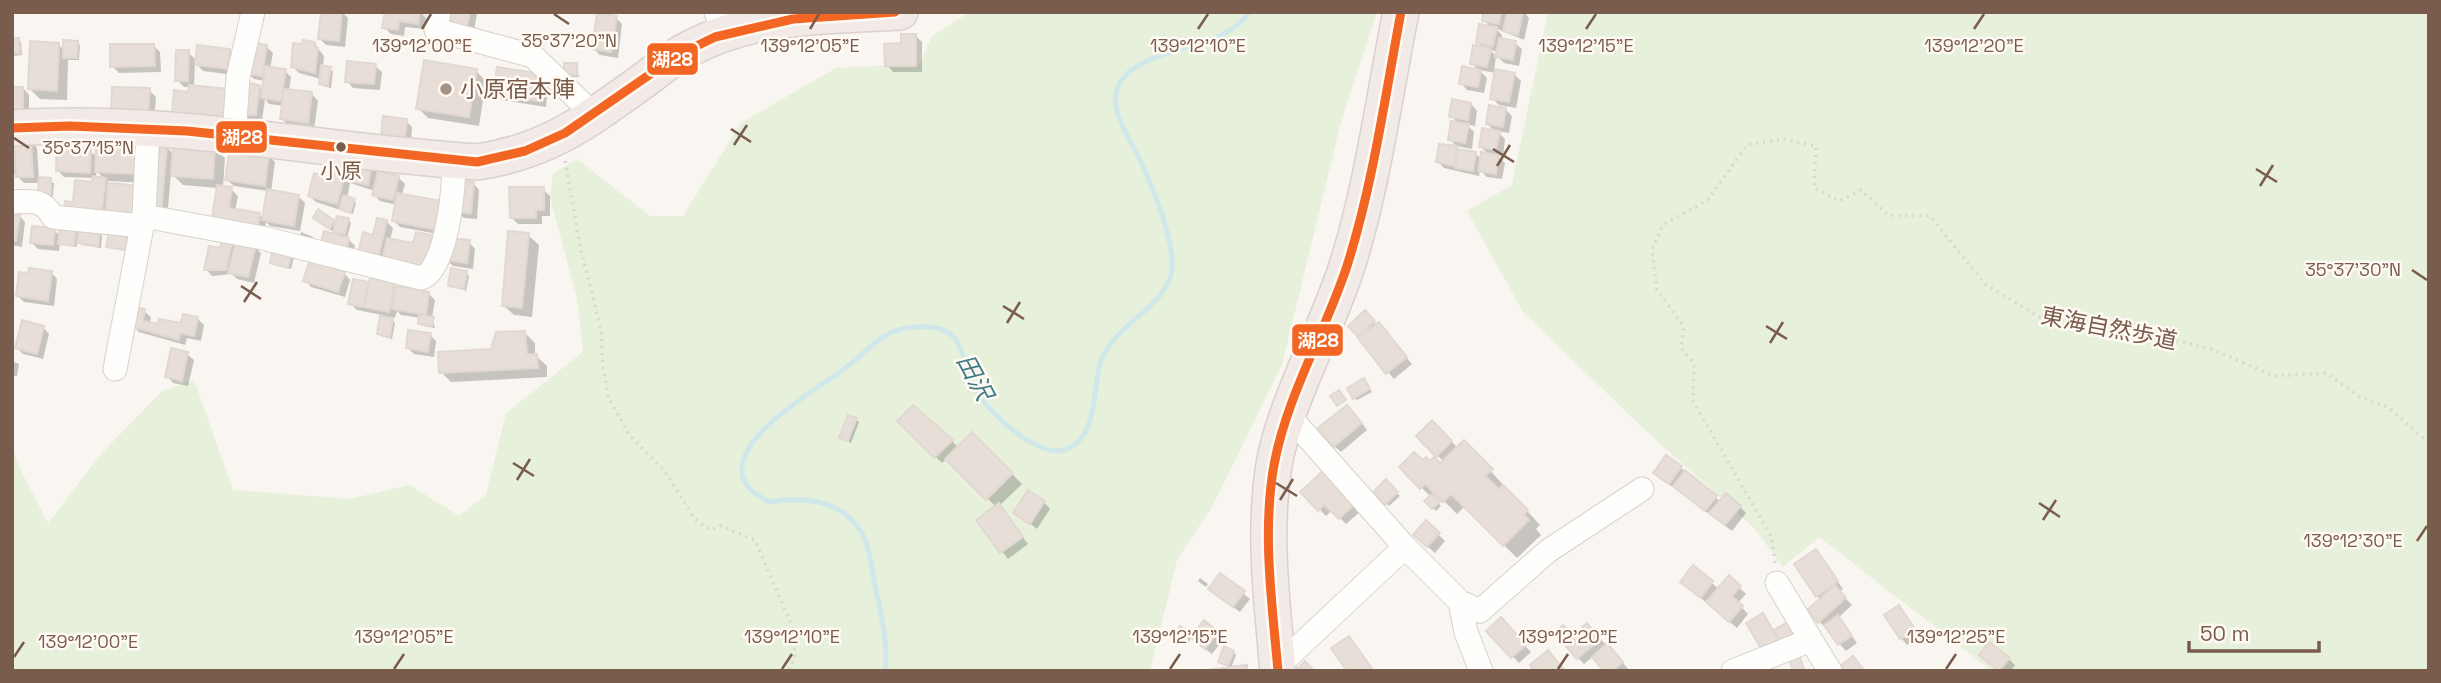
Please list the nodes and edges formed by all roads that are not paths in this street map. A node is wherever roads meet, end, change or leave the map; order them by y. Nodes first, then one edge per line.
1 (253, 12) edge
2 (439, 12) edge
3 (900, 12) edge
4 (1401, 12) edge
5 (720, 23) edge
6 (594, 115) junction
7 (12, 128) edge
8 (148, 129) junction
9 (234, 137) junction
10 (453, 161) junction
11 (12, 202) edge
12 (143, 221) junction
13 (115, 369) dead end
14 (1289, 416) junction
15 (1642, 489) dead end
16 (1405, 547) junction
17 (1777, 583) road end
18 (1460, 602) junction
19 (1811, 639) junction
20 (1278, 669) edge
21 (1481, 671) edge
22 (1733, 671) edge
23 (1830, 671) edge

1 - 9 street
2 - 6 street
3 - 5 highway
4 - 14 highway
5 - 6 highway
6 - 10 highway
7 - 8 highway
8 - 9 highway
8 - 12 street
9 - 10 highway
10 - 12 street
11 - 12 street
12 - 13 street
14 - 16 street
14 - 20 highway
15 - 18 street
16 - 18 street
16 - 20 street
17 - 19 street
18 - 21 street
19 - 22 street
19 - 23 street

